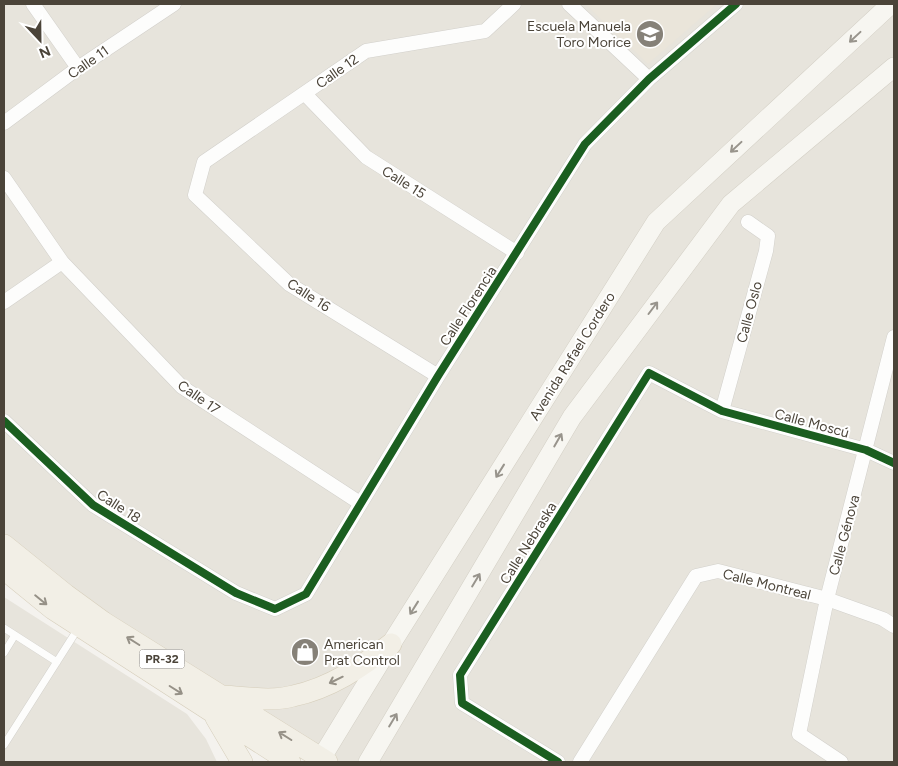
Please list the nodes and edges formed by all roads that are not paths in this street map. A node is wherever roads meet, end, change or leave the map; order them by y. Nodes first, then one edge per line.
1 (33, 4) edge
2 (174, 4) edge
3 (514, 4) edge
4 (569, 4) edge
5 (736, 4) edge
6 (891, 4) edge
7 (894, 67) edge
8 (78, 68) junction
9 (649, 79) junction
10 (305, 94) junction
11 (4, 123) edge
12 (4, 178) edge
13 (195, 195) joint
14 (748, 222) dead end
15 (516, 253) junction
16 (62, 262) junction
17 (4, 302) edge
18 (894, 338) edge
19 (438, 376) junction
20 (722, 411) junction
21 (4, 421) edge
22 (866, 450) junction
23 (894, 463) edge
24 (360, 503) junction
25 (4, 545) edge
26 (4, 569) edge
27 (236, 592) joint
28 (827, 600) junction
29 (85, 620) junction
30 (894, 626) edge
31 (4, 628) edge
32 (15, 635) junction
33 (391, 644) junction
34 (4, 653) edge
35 (57, 662) junction
36 (217, 704) junction
37 (4, 745) edge
38 (323, 761) edge
39 (242, 762) edge
40 (290, 762) edge
41 (368, 762) edge
42 (558, 762) edge
43 (580, 762) edge
44 (841, 762) edge

1 - 8 street
2 - 8 street, Calle 11
3 - 10 street, Calle 12
4 - 9 street
5 - 9 street, Calle Florencia
6 -> 33 main road, Avenida Rafael Cordero
41 -> 7 main road
8 - 11 street, Calle 11
9 - 15 street, Calle Florencia
10 - 13 street, Calle 12
10 - 15 street, Calle 15
12 - 16 street, Calle 17
13 - 19 street, Calle 16
14 - 20 street, Calle Oslo
15 - 19 street, Calle Florencia
16 - 17 street
16 - 24 street, Calle 17
18 - 22 street, Calle Génova
19 - 24 street, Calle Florencia
20 - 22 street, Calle Moscú
20 - 42 street, Calle Nebraska
21 - 27 street, Calle 18
22 - 23 street, Calle Moscú
22 - 28 street, Calle Génova
24 - 27 street, Calle Florencia
25 - 29 main road, PR-32
26 -> 29 main road, PR-32
28 - 30 street, Calle Montreal
28 - 43 street, Calle Montreal
28 - 44 street, Calle Génova
29 - 35 lane
29 - 36 main road, PR-32
31 - 32 lane
32 - 34 lane
32 - 35 lane
33 -> 36 main road
33 - 38 main road, Avenida Rafael Cordero
35 - 37 lane
38 -> 36 main road, PR-32
36 - 39 main road
36 - 40 main road, PR-32

